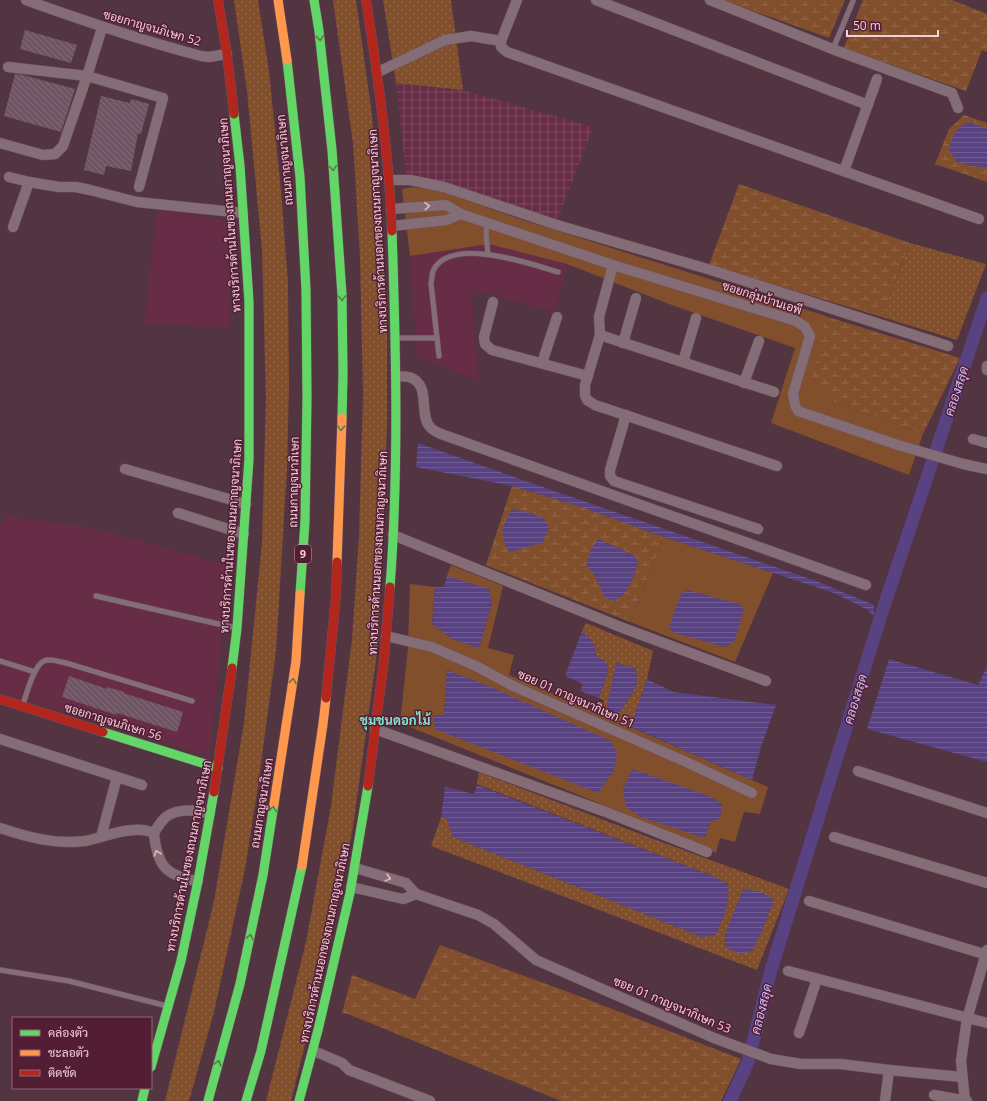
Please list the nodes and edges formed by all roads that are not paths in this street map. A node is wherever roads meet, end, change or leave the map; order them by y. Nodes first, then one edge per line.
1 (26, 0) edge
2 (218, 0) edge
3 (278, 0) edge
4 (314, 0) edge
5 (366, 0) edge
6 (517, 0) edge
7 (596, 0) edge
8 (710, 0) edge
9 (853, 1) dead end
10 (102, 28) junction
11 (501, 41) junction
12 (833, 49) junction
13 (227, 54) junction
14 (8, 67) dead end
15 (378, 72) junction
16 (87, 76) junction
17 (877, 79) dead end
18 (868, 105) junction
19 (958, 108) dead end
20 (0, 143) edge
21 (844, 171) junction
22 (10, 177) dead end
23 (389, 180) junction
24 (29, 182) junction
25 (139, 187) dead end
26 (391, 209) junction
27 (243, 213) junction
28 (461, 214) junction
29 (979, 218) dead end
30 (487, 222) junction
31 (392, 226) junction
32 (13, 227) dead end
33 (488, 254) junction
34 (613, 265) junction
35 (558, 272) dead end
36 (636, 298) dead end
37 (493, 302) dead end
38 (556, 316) dead end
39 (696, 318) dead end
40 (600, 335) junction
41 (396, 338) junction
42 (437, 338) junction
43 (759, 341) dead end
44 (623, 343) junction
45 (948, 346) dead end
46 (439, 356) dead end
47 (683, 362) junction
48 (542, 363) junction
49 (987, 366) edge
50 (987, 370) edge
51 (397, 376) junction
52 (588, 376) junction
53 (744, 383) junction
54 (774, 392) dead end
55 (626, 415) junction
56 (973, 439) dead end
57 (987, 443) edge
58 (777, 466) dead end
59 (124, 469) dead end
60 (987, 469) edge
61 (246, 504) junction
62 (178, 513) dead end
63 (758, 529) dead end
64 (244, 534) junction
65 (393, 535) junction
66 (866, 585) dead end
67 (96, 596) dead end
68 (238, 628) junction
69 (386, 636) junction
70 (0, 661) edge
71 (35, 672) junction
72 (766, 681) dead end
73 (0, 699) edge
74 (192, 701) dead end
75 (22, 706) junction
76 (375, 729) junction
77 (0, 739) edge
78 (218, 768) junction
79 (858, 771) dead end
80 (117, 777) junction
81 (142, 785) dead end
82 (752, 793) dead end
83 (987, 813) edge
84 (210, 814) junction
85 (0, 828) edge
86 (154, 833) junction
87 (101, 837) junction
88 (834, 837) dead end
89 (707, 852) dead end
90 (355, 868) junction
91 (198, 881) junction
92 (987, 883) edge
93 (351, 888) junction
94 (416, 894) junction
95 (809, 901) dead end
96 (987, 954) edge
97 (0, 970) edge
98 (788, 971) dead end
99 (817, 979) junction
100 (168, 1007) junction
101 (967, 1019) junction
102 (987, 1023) edge
103 (799, 1033) dead end
104 (314, 1051) junction
105 (152, 1063) edge
106 (889, 1070) junction
107 (962, 1077) junction
108 (145, 1089) edge
109 (934, 1095) dead end
110 (142, 1101) edge
111 (208, 1101) edge
112 (246, 1101) edge
113 (299, 1101) edge
114 (430, 1101) edge
115 (885, 1101) edge
116 (966, 1101) edge

1 - 10 street, ซอยกาญจนภิเษก 52
2 - 13 main road, ทางบริการด้านในของถนนกาญจนาภิเษก
111 -> 3 main road, ถนนกาญจนาภิเษก / 9
4 -> 112 main road
5 - 15 main road, ทางบริการด้านนอกของถนนกาญจนาภิเษก
6 - 11 street
7 - 18 street
8 - 12 street
9 - 12 lane
10 - 13 street, ซอยกาญจนภิเษก 52
10 - 16 street
11 - 15 street
11 - 21 street
12 - 19 street
13 - 27 main road, ทางบริการด้านในของถนนกาญจนาภิเษก
14 - 16 street
15 - 23 main road, ทางบริการด้านนอกของถนนกาญจนาภิเษก
16 - 20 street
16 - 25 street
17 - 18 street
18 - 21 street
21 - 29 street
22 - 24 street
23 - 26 main road, ทางบริการด้านนอกของถนนกาญจนาภิเษก
23 - 45 street
24 - 27 street
24 - 32 street
26 -> 28 street, ซอยกลุ่มบ้านเอพี
26 - 31 main road, ทางบริการด้านนอกของถนนกาญจนาภิเษก
27 - 61 main road, ทางบริการด้านในของถนนกาญจนาภิเษก
28 - 30 street, ซอยกลุ่มบ้านเอพี
28 - 31 street
30 - 33 lane
30 - 34 street, ซอยกลุ่มบ้านเอพี
31 - 41 main road, ทางบริการด้านนอกของถนนกาญจนาภิเษก
33 - 35 lane
33 - 42 lane
34 - 40 street
34 - 60 street, ซอยกลุ่มบ้านเอพี
36 - 44 street
37 - 48 street
38 - 48 street
39 - 47 street
40 - 44 street
40 - 52 street
41 - 42 lane
41 - 51 main road, ทางบริการด้านนอกของถนนกาญจนาภิเษก
42 - 46 lane
43 - 53 street
44 - 47 street
47 - 53 street
48 - 52 street
49 - 50 street
51 - 65 main road, ทางบริการด้านนอกของถนนกาญจนาภิเษก
51 - 66 street
52 - 55 street
53 - 54 street
55 - 58 street
55 - 63 street
56 - 57 street
59 - 61 street
61 - 64 main road, ทางบริการด้านในของถนนกาญจนาภิเษก
62 - 64 street
64 - 68 main road, ทางบริการด้านในของถนนกาญจนาภิเษก
65 - 69 main road, ทางบริการด้านนอกของถนนกาญจนาภิเษก
65 - 72 street
67 - 68 lane
68 - 78 main road, ทางบริการด้านในของถนนกาญจนาภิเษก
69 - 76 main road, ทางบริการด้านนอกของถนนกาญจนาภิเษก
69 - 82 street, ซอย 01 กาญจนากิเษก 51
70 - 71 lane
71 - 74 lane
71 - 75 lane
73 - 75 main road, ซอยกาญจนภิเษก 56
75 - 78 main road, ซอยกาญจนภิเษก 56
76 - 89 street
76 - 90 main road, ทางบริการด้านนอกของถนนกาญจนาภิเษก
77 - 80 street
78 - 84 main road, ทางบริการด้านในของถนนกาญจนาภิเษก
79 - 83 street
80 - 81 street
80 - 87 street
84 - 86 street
84 - 91 main road, ทางบริการด้านในของถนนกาญจนาภิเษก
85 - 87 street
86 - 87 street
91 -> 86 street
88 - 92 street
90 - 93 main road, ทางบริการด้านนอกของถนนกาญจนาภิเษก
90 -> 94 street, ซอย 01 กาญจนากิเษก 53
91 - 100 main road, ทางบริการด้านในของถนนกาญจนาภิเษก
93 - 94 street, ซอย 01 กาญจนากิเษก 53
93 - 104 main road, ทางบริการด้านนอกของถนนกาญจนาภิเษก
94 - 106 street, ซอย 01 กาญจนากิเษก 53
95 - 96 street
96 - 101 street
97 - 100 lane
98 - 99 street
99 - 101 street
99 - 103 street
100 - 105 main road, ทางบริการด้านในของถนนกาญจนาภิเษก
101 - 102 street
101 - 107 street
104 - 113 main road, ทางบริการด้านนอกของถนนกาญจนาภิเษก
104 - 114 street
106 - 107 street, ซอย 01 กาญจนากิเษก 53
106 - 115 street
107 - 116 street
108 - 110 main road
109 - 116 street

